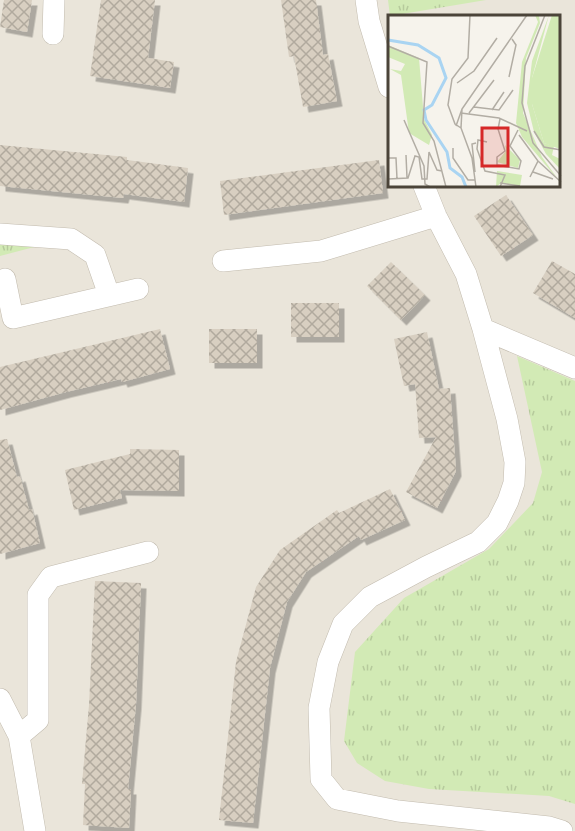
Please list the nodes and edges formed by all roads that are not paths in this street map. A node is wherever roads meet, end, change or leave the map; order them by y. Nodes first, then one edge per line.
1 (54, 0) edge
2 (366, 0) edge
3 (53, 34) dead end
4 (388, 84) edge
5 (425, 188) edge
6 (436, 216) junction
7 (0, 234) edge
8 (223, 261) dead end
9 (5, 279) dead end
10 (138, 289) dead end
11 (109, 295) junction
12 (483, 328) junction
13 (575, 368) edge
14 (148, 552) dead end
15 (0, 699) edge
16 (19, 736) junction
17 (35, 831) edge
18 (562, 831) edge

1 - 3 street
2 - 4 street
5 - 6 street
6 - 8 street
6 - 12 street
7 - 11 street
9 - 11 street
10 - 11 street
12 - 13 street
12 - 18 street
14 - 16 street
15 - 16 street
16 - 17 street

